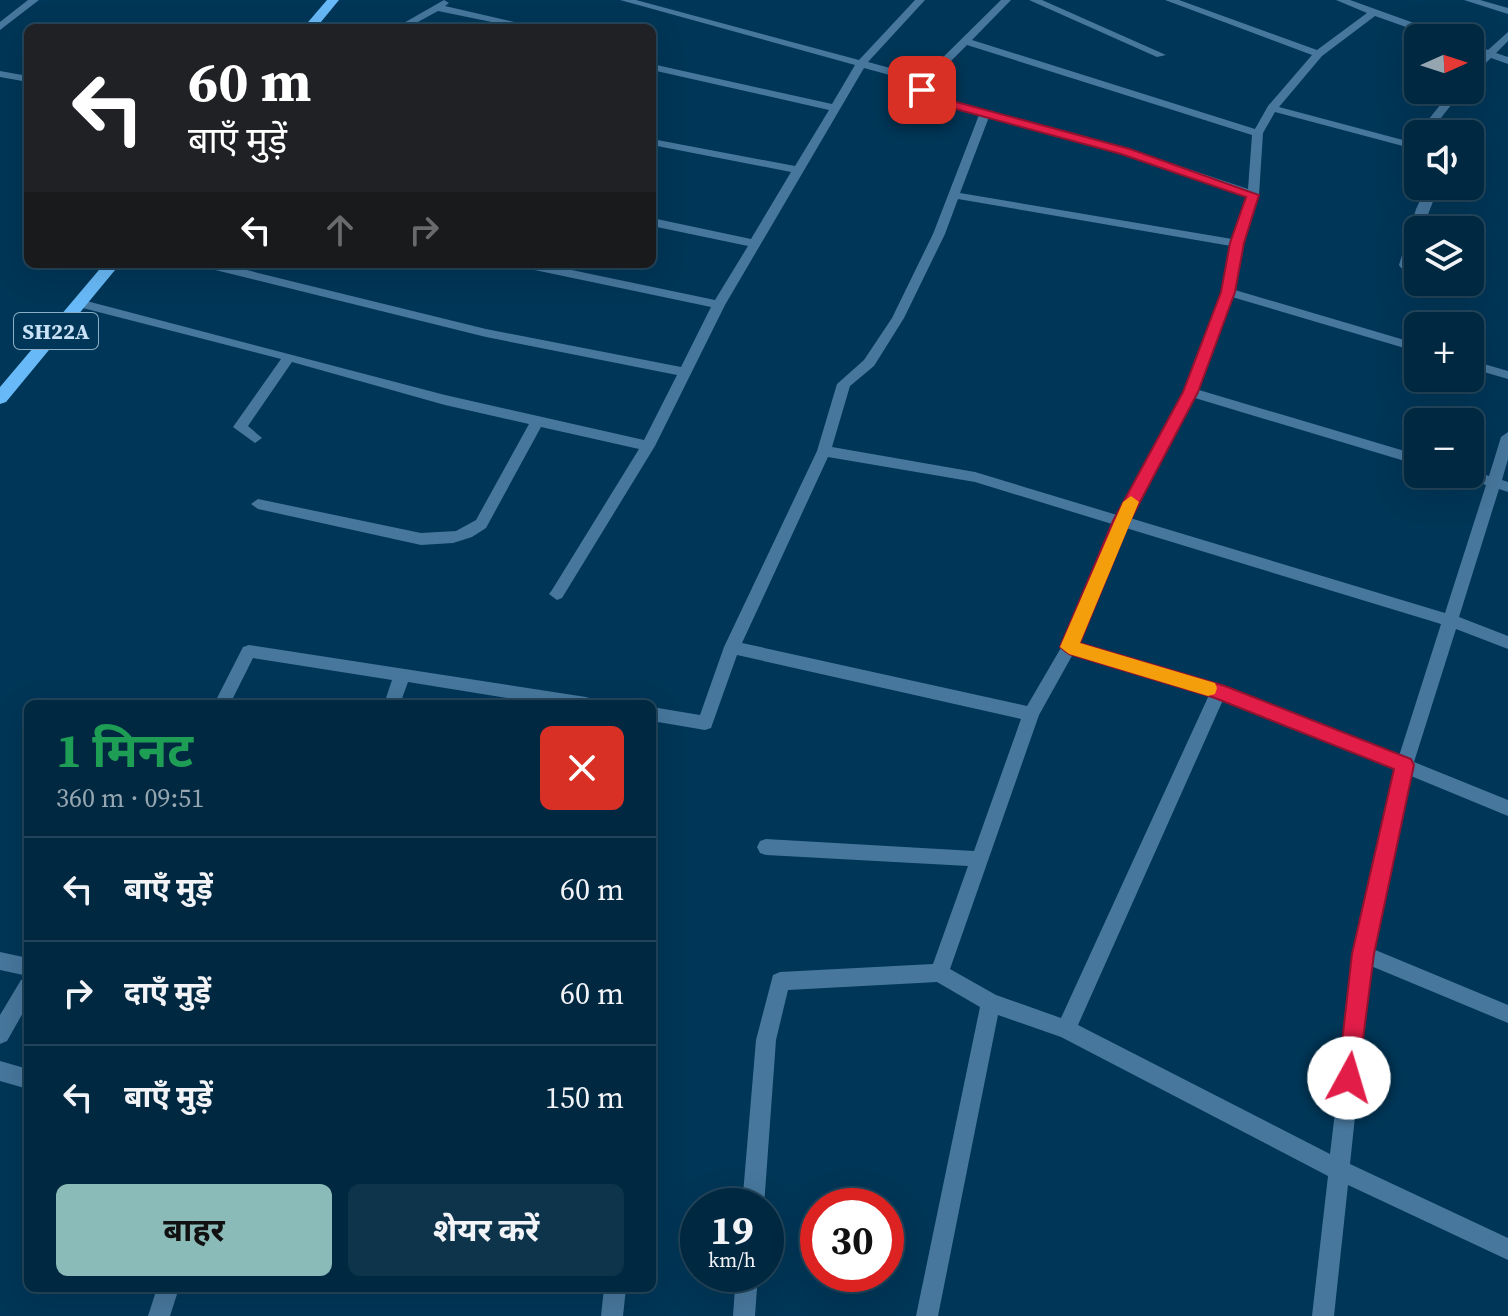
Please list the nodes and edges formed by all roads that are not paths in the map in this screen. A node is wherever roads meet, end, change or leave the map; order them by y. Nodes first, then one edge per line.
1 (34, 0) edge
2 (333, 0) edge
3 (449, 0) edge
4 (625, 0) edge
5 (920, 0) edge
6 (1006, 0) edge
7 (1034, 0) edge
8 (1170, 0) edge
9 (1341, 0) edge
10 (1469, 0) edge
11 (435, 7) junction
12 (1508, 11) edge
13 (1374, 12) junction
14 (312, 24) edge
15 (407, 24) edge
16 (516, 24) edge
17 (1407, 24) edge
18 (0, 27) edge
19 (1508, 35) edge
20 (964, 41) junction
21 (1484, 52) edge
22 (1487, 53) junction
23 (1318, 54) junction
24 (1161, 55) dead end
25 (1484, 57) edge
26 (1508, 61) edge
27 (862, 63) junction
28 (656, 68) edge
29 (0, 74) edge
30 (24, 78) edge
31 (925, 81) junction
32 (1447, 104) edge
33 (835, 108) junction
34 (1272, 108) junction
35 (985, 113) junction
36 (1434, 120) edge
37 (1258, 133) junction
38 (656, 143) edge
39 (1404, 143) edge
40 (798, 170) junction
41 (953, 195) junction
42 (1253, 195) junction
43 (656, 223) edge
44 (1237, 243) junction
45 (756, 244) junction
46 (109, 268) edge
47 (223, 268) edge
48 (544, 268) edge
49 (1228, 292) junction
50 (79, 303) junction
51 (719, 305) junction
52 (1404, 344) edge
53 (289, 357) junction
54 (1484, 368) edge
55 (684, 372) junction
56 (1508, 375) edge
57 (1191, 392) junction
58 (0, 398) edge
59 (538, 420) junction
60 (1508, 437) edge
61 (255, 438) dead end
62 (648, 446) junction
63 (824, 451) junction
64 (1404, 456) edge
65 (1501, 485) edge
66 (258, 504) dead end
67 (1121, 521) junction
68 (557, 594) dead end
69 (1449, 620) junction
70 (1508, 643) edge
71 (732, 647) junction
72 (1069, 647) junction
73 (402, 675) junction
74 (1219, 691) junction
75 (224, 700) edge
76 (393, 700) edge
77 (561, 700) edge
78 (1031, 714) junction
79 (656, 715) edge
80 (1405, 765) junction
81 (1508, 808) edge
82 (766, 847) dead end
83 (979, 859) junction
84 (1363, 954) junction
85 (0, 961) edge
86 (24, 966) edge
87 (939, 973) junction
88 (24, 993) edge
89 (991, 1003) junction
90 (1508, 1014) edge
91 (1066, 1029) junction
92 (0, 1034) edge
93 (0, 1071) edge
94 (24, 1078) edge
95 (1339, 1170) junction
96 (754, 1188) edge
97 (1508, 1249) edge
98 (167, 1292) edge
99 (615, 1292) edge
100 (746, 1292) edge
101 (159, 1316) edge
102 (612, 1316) edge
103 (744, 1316) edge
104 (927, 1316) edge
105 (1323, 1316) edge

1 - 18 street
2 - 14 main road
3 - 11 street
4 - 27 street
5 - 27 street
6 - 20 street
7 - 24 street
8 - 23 street
9 - 13 street
10 - 12 street
11 - 15 street
11 - 16 street
13 - 17 street
13 - 23 street
19 - 22 street
20 - 31 street
20 - 37 street
21 - 22 street
22 - 25 street
22 - 26 street
23 - 34 street
27 - 31 street
27 - 33 street
28 - 33 street
29 - 30 street
31 - 35 street
32 - 36 street
33 - 40 street
34 - 37 street
34 - 39 street
35 - 41 street
35 - 42 street
37 - 42 street
38 - 40 street
40 - 45 street
41 - 44 street
41 - 63 street
42 - 44 street
43 - 45 street
44 - 49 street
45 - 51 street
46 - 50 main road, SH22A
47 - 55 street
48 - 51 street
49 - 52 street
49 - 57 street
50 - 53 street
50 - 58 main road, SH22A
51 - 55 street
53 - 59 street
53 - 61 street
54 - 56 street
55 - 62 street
57 - 64 street
57 - 67 street
59 - 62 street
59 - 66 street
60 - 65 street
62 - 68 street
63 - 67 street
63 - 71 street
65 - 69 street
67 - 69 street
67 - 72 street
69 - 70 street
69 - 80 street
71 - 78 street
71 - 79 street
72 - 74 street
72 - 78 street
73 - 75 street
73 - 76 street
73 - 77 street
74 - 80 street
74 - 91 street
78 - 83 street
80 - 81 street
80 - 84 street
82 - 83 street
83 - 87 street
84 - 90 street
84 - 95 street
85 - 86 street
87 - 89 street
87 - 96 street
88 - 92 street
89 - 91 street
89 - 104 street
91 - 95 street
93 - 94 street
95 - 97 street
95 - 105 street
98 - 101 street
99 - 102 street
100 - 103 street

